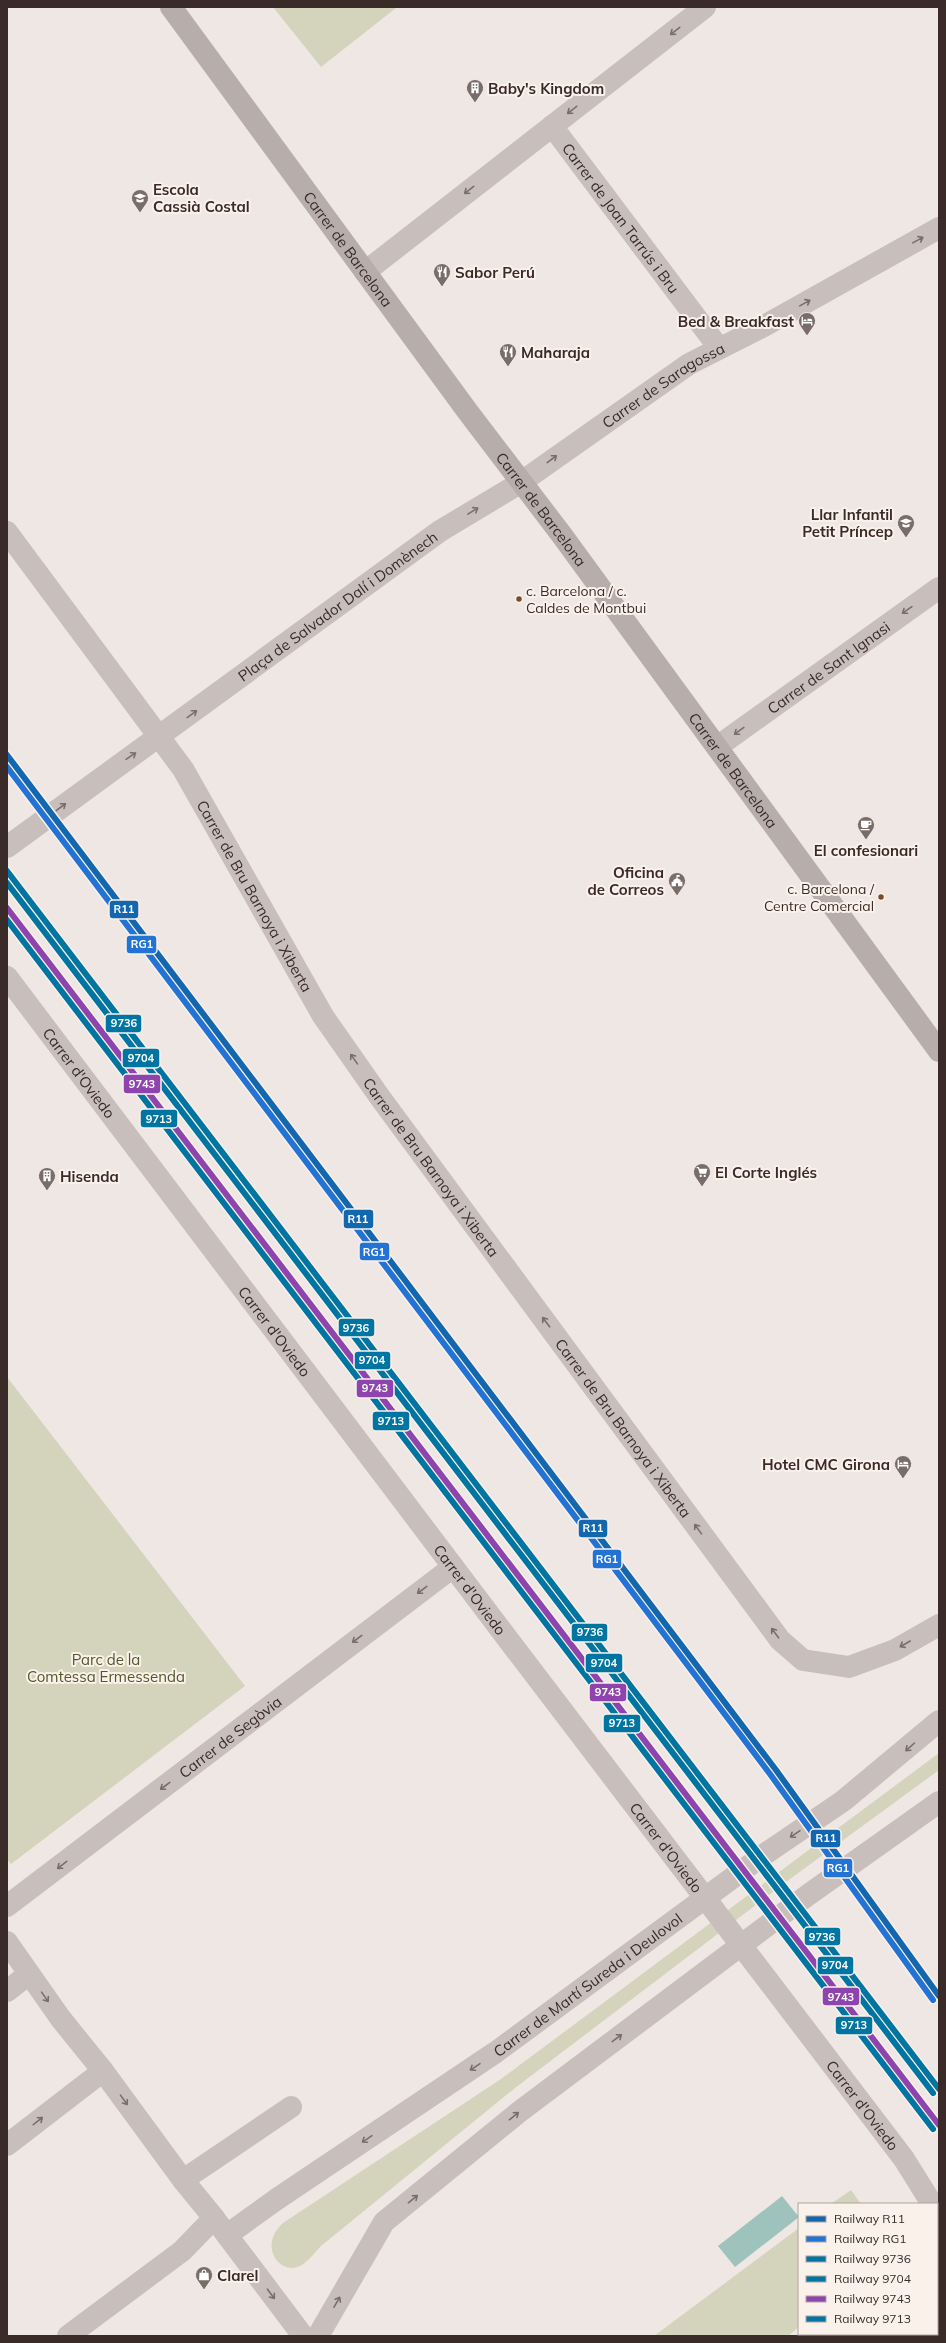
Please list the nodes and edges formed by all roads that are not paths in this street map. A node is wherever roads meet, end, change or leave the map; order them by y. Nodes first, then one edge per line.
1 (171, 7) edge
2 (705, 7) edge
3 (552, 126) junction
4 (939, 228) edge
5 (365, 272) junction
6 (719, 348) junction
7 (520, 483) junction
8 (7, 532) edge
9 (939, 588) edge
10 (160, 737) junction
11 (717, 747) junction
12 (7, 848) edge
13 (7, 977) edge
14 (939, 1051) edge
15 (453, 1567) junction
16 (939, 1625) edge
17 (939, 1722) edge
18 (939, 1802) edge
19 (7, 1906) edge
20 (7, 1942) edge
21 (29, 1974) junction
22 (7, 1991) edge
23 (103, 2071) junction
24 (292, 2107) dead end
25 (7, 2145) edge
26 (183, 2180) junction
27 (931, 2203) edge
28 (221, 2227) junction
29 (68, 2336) edge
30 (303, 2336) edge
31 (318, 2336) edge

1 - 5 main road, Carrer de Barcelona
2 -> 3 street
3 -> 5 street
3 - 6 street, Carrer de Joan Tarrús i Bru
6 -> 4 street, Carrer de Saragossa
5 - 7 main road, Carrer de Barcelona
7 -> 6 street, Carrer de Saragossa
10 -> 7 street, Plaça de Salvador Dalí i Domènech
7 - 11 main road, Carrer de Barcelona
8 - 10 street, Carrer de Bru Barnoya i Xiberta
9 -> 11 street, Carrer de Sant Ignasi
12 -> 10 street, Plaça de Salvador Dalí i Domènech
16 -> 10 street, Carrer de Bru Barnoya i Xiberta
11 - 14 main road, Carrer de Barcelona
13 - 15 street, Carrer d'Oviedo
15 -> 19 street, Carrer de Segòvia
15 - 27 street, Carrer d'Oviedo
17 -> 28 street, Carrer de Martí Sureda i Deulovol
31 -> 18 street
20 - 21 street
21 - 22 street
21 -> 23 street
25 -> 23 street
23 -> 26 street
24 - 26 street
26 - 28 street
28 - 29 street, Carrer de Martí Sureda i Deulovol
28 -> 30 street

